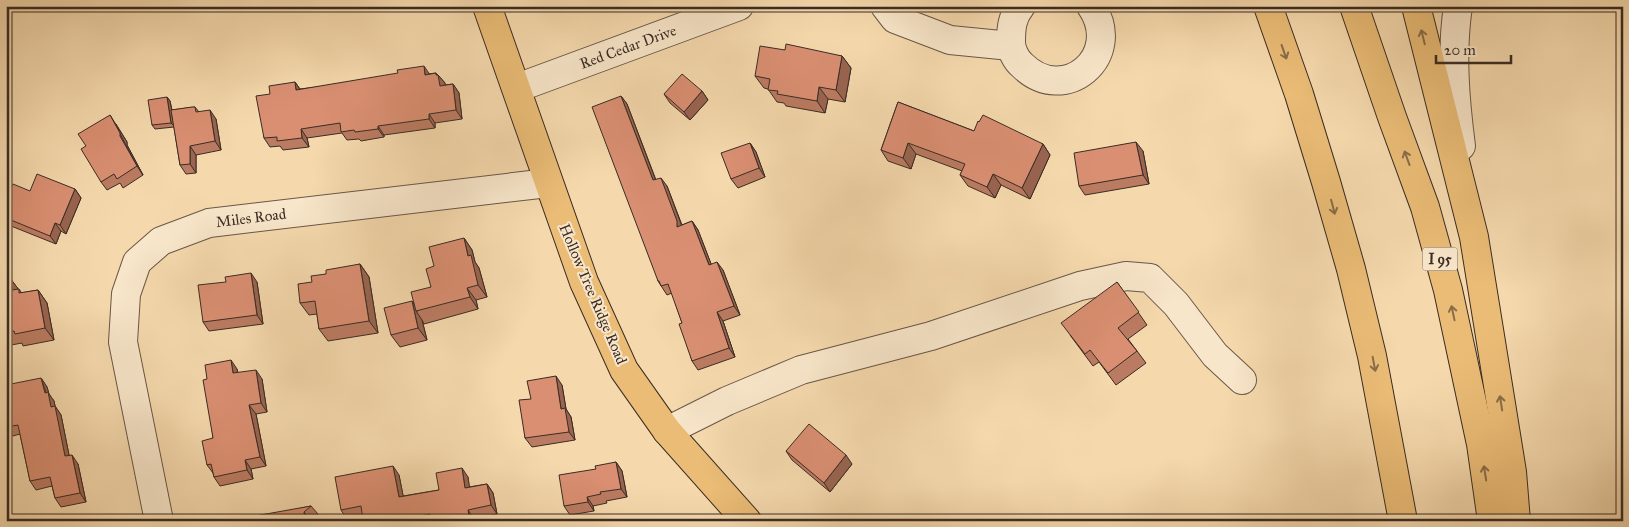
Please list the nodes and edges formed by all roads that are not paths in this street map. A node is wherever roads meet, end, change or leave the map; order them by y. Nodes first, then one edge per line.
1 (487, 6) edge
2 (739, 6) edge
3 (886, 6) edge
4 (1021, 6) edge
5 (1091, 6) edge
6 (1268, 6) edge
7 (1354, 6) edge
8 (1416, 6) edge
9 (1458, 6) edge
10 (1011, 46) junction
11 (517, 88) junction
12 (548, 183) junction
13 (1474, 237) junction
14 (1242, 380) dead end
15 (667, 431) junction
16 (159, 521) edge
17 (747, 521) edge
18 (1403, 521) edge
19 (1492, 521) edge
20 (1516, 521) edge

1 - 11 main road, Hollow Tree Ridge Road
2 - 11 street, Red Cedar Drive
3 - 10 street
4 - 10 street
5 - 10 street
6 -> 18 main road
19 -> 7 main road, I 95
13 -> 8 main road
9 - 13 street
11 - 12 main road, Hollow Tree Ridge Road
12 - 15 main road, Hollow Tree Ridge Road
12 - 16 street, Miles Road
20 -> 13 main road
14 - 15 street
15 - 17 main road, Hollow Tree Ridge Road

